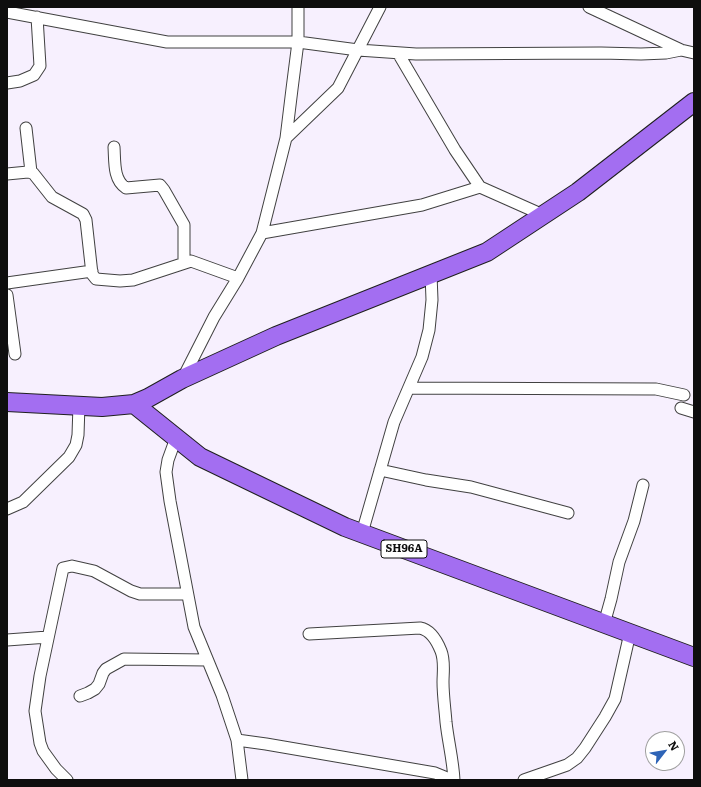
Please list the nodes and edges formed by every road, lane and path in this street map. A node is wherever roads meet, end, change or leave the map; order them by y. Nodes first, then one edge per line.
1 (298, 7) edge
2 (380, 7) edge
3 (589, 7) edge
4 (7, 12) edge
5 (37, 17) junction
6 (298, 42) junction
7 (358, 50) junction
8 (681, 50) junction
9 (398, 53) junction
10 (694, 53) edge
11 (7, 82) edge
12 (694, 102) edge
13 (26, 128) dead end
14 (286, 138) junction
15 (114, 147) dead end
16 (31, 172) junction
17 (7, 174) edge
18 (480, 187) junction
19 (543, 215) junction
20 (262, 233) junction
21 (184, 263) junction
22 (92, 272) junction
23 (432, 274) junction
24 (238, 278) junction
25 (7, 283) edge
26 (7, 295) edge
27 (15, 354) dead end
28 (182, 379) junction
29 (409, 388) junction
30 (684, 395) dead end
31 (7, 402) edge
32 (134, 404) junction
33 (79, 405) junction
34 (681, 408) dead end
35 (694, 412) edge
36 (176, 438) junction
37 (380, 470) junction
38 (643, 485) dead end
39 (7, 509) edge
40 (568, 513) dead end
41 (362, 533) junction
42 (187, 594) junction
43 (604, 624) junction
44 (630, 633) junction
45 (309, 634) dead end
46 (48, 637) junction
47 (7, 640) edge
48 (694, 657) edge
49 (207, 660) junction
50 (80, 696) dead end
51 (237, 740) junction
52 (67, 780) edge
53 (242, 780) edge
54 (453, 780) edge
55 (524, 780) edge

1 - 6 street
2 - 7 street
3 - 8 street
4 - 5 street
5 - 6 street
5 - 11 street
6 - 7 street
6 - 14 street
7 - 9 street
7 - 14 street
8 - 9 street
8 - 10 street
9 - 18 street
12 - 19 main road
13 - 16 street
14 - 20 street
15 - 21 street
16 - 17 street
16 - 22 street
18 - 19 street
18 - 20 street
19 - 23 main road
20 - 24 street
21 - 22 street
21 - 24 street
22 - 25 street
23 - 28 main road
23 - 29 street
24 - 28 street
26 - 27 street
28 - 32 main road
29 - 30 street
29 - 37 street
31 - 33 main road
32 - 33 main road
32 - 36 main road, SH96A
33 - 39 street
34 - 35 street
36 - 41 main road, SH96A
36 - 42 street
37 - 40 street
37 - 41 street
38 - 43 street
41 - 43 main road, SH96A
42 - 46 street
42 - 49 street
43 - 44 main road, SH96A
44 - 48 main road, SH96A
44 - 55 street
45 - 54 street
46 - 47 street
46 - 52 street
49 - 50 street
49 - 51 street
51 - 53 street
51 - 54 street

